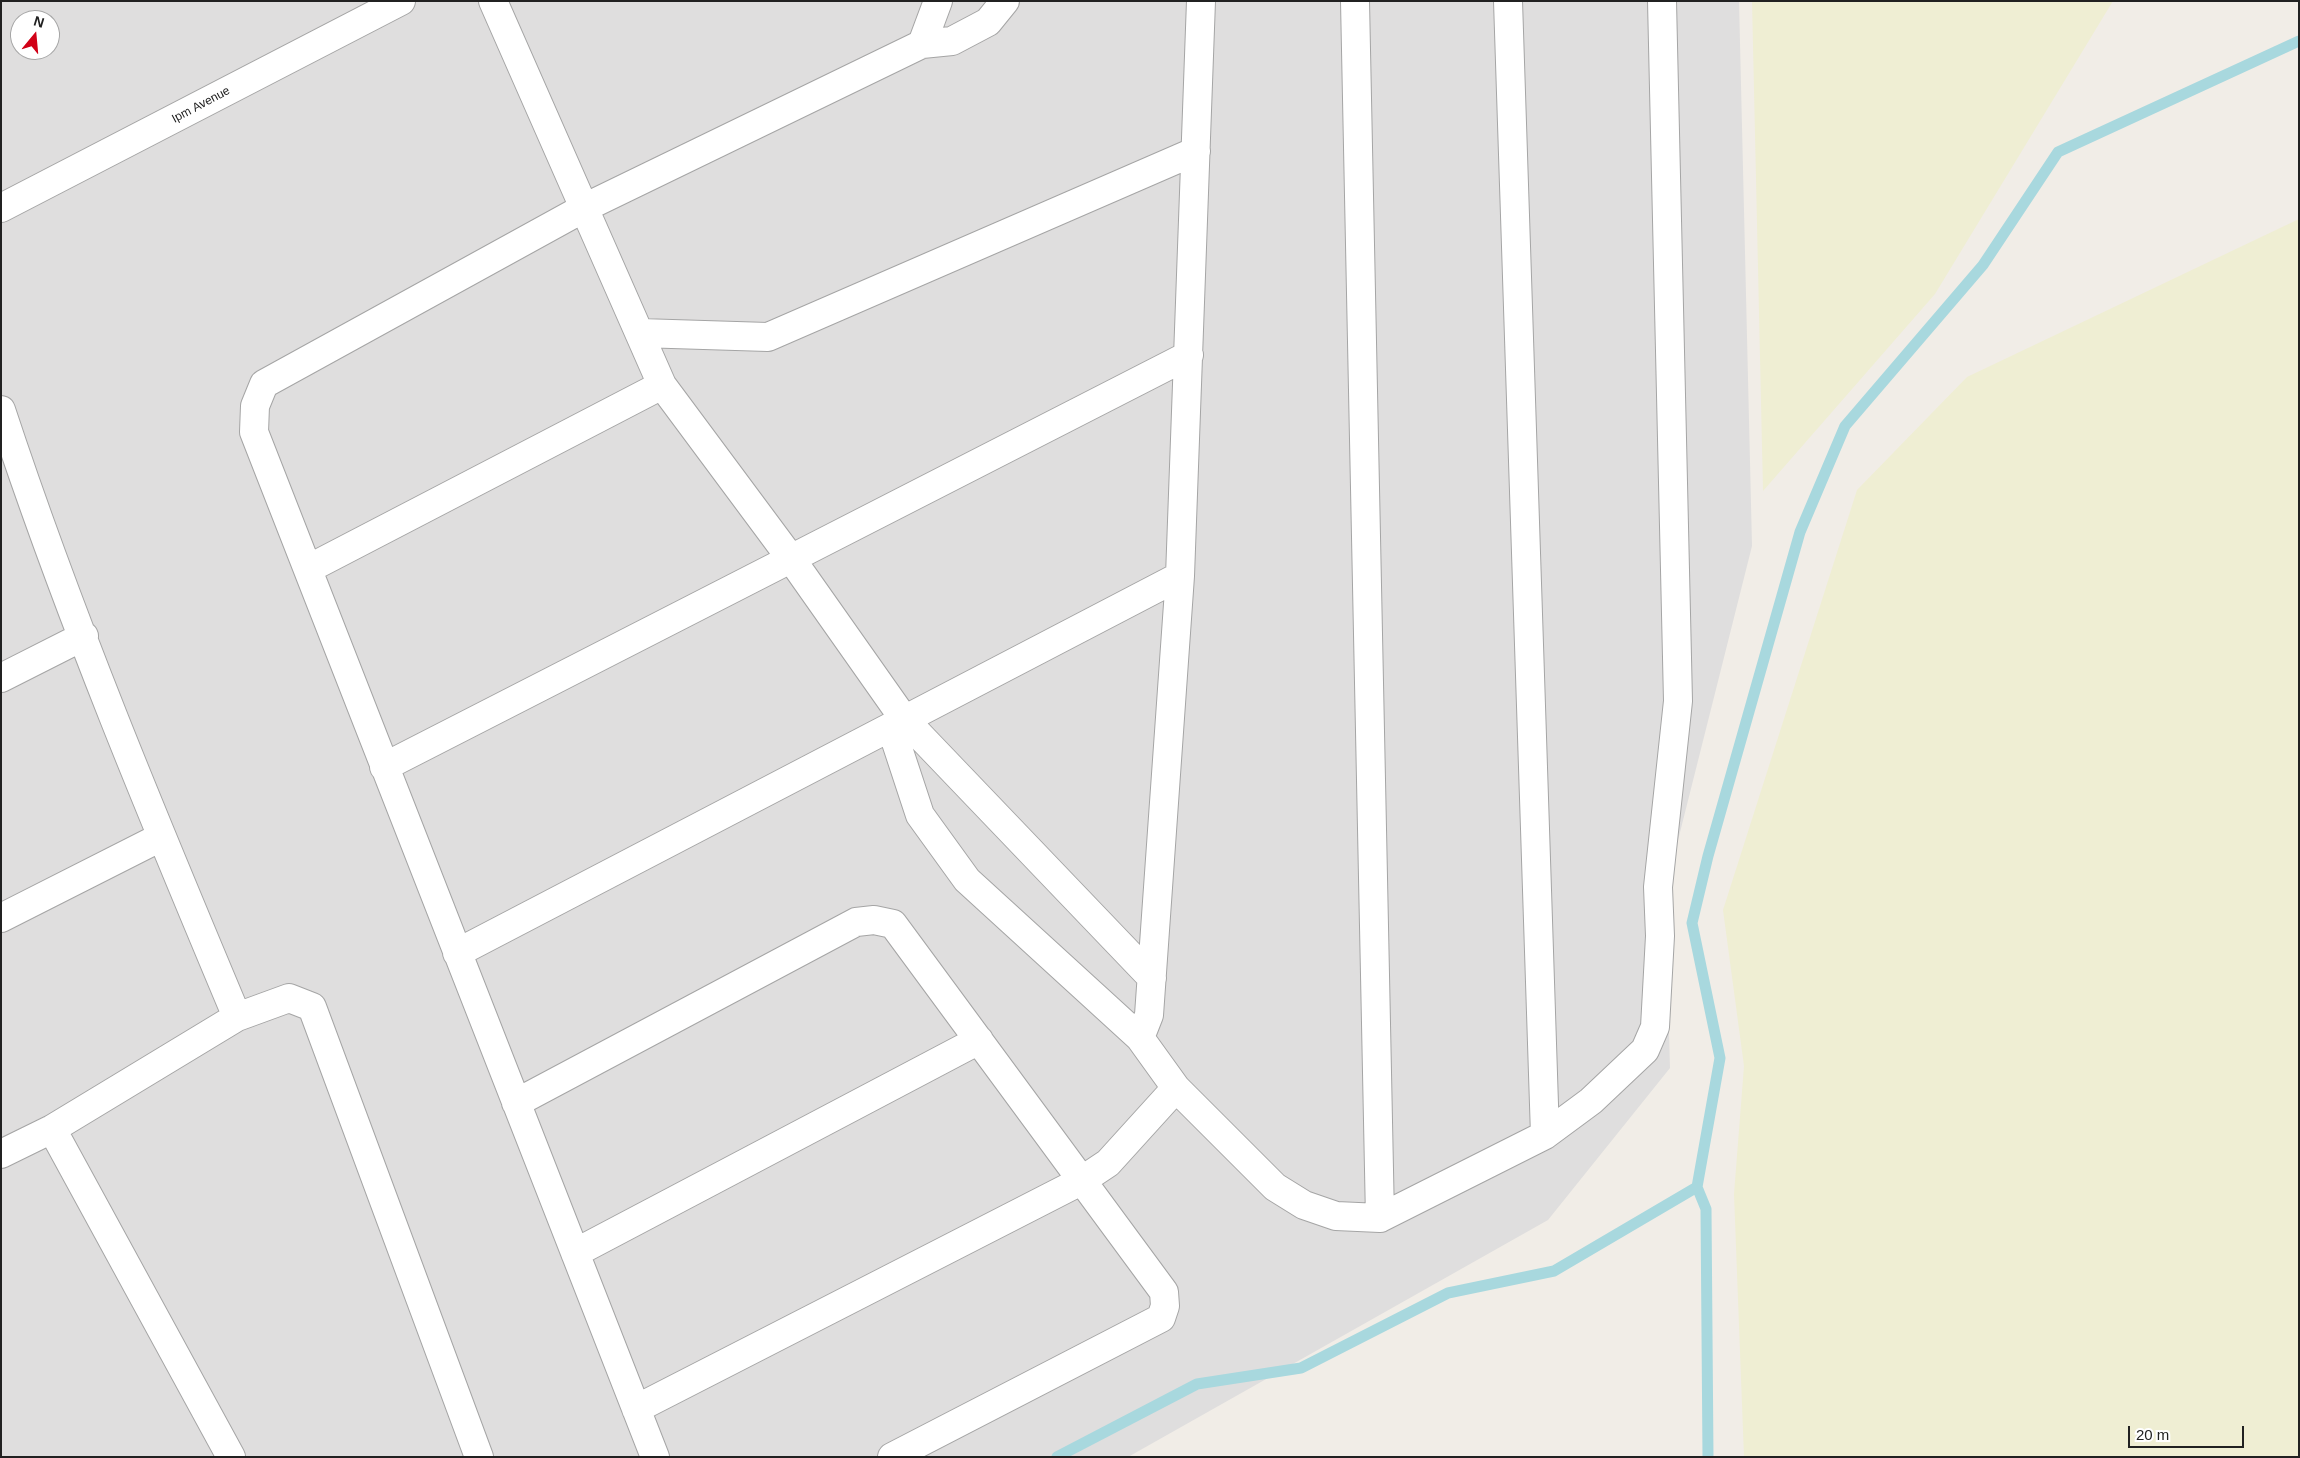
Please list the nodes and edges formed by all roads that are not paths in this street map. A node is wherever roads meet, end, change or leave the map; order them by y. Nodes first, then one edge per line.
1 (401, 1) edge
2 (493, 1) edge
3 (938, 1) edge
4 (1005, 1) edge
5 (1201, 1) edge
6 (1355, 1) edge
7 (1508, 1) edge
8 (1662, 1) edge
9 (922, 44) junction
10 (1196, 151) junction
11 (1, 208) edge
12 (584, 208) junction
13 (640, 333) junction
14 (1189, 356) junction
15 (662, 385) junction
16 (1, 410) edge
17 (10, 465) edge
18 (792, 560) junction
19 (308, 570) junction
20 (1180, 576) junction
21 (84, 636) junction
22 (1, 678) edge
23 (898, 723) junction
24 (384, 767) junction
25 (161, 837) junction
26 (1, 918) edge
27 (457, 953) junction
28 (1152, 978) junction
29 (237, 1017) junction
30 (1140, 1038) junction
31 (979, 1040) junction
32 (1176, 1088) junction
33 (516, 1103) junction
34 (52, 1129) junction
35 (1545, 1135) junction
36 (1, 1154) edge
37 (1081, 1181) junction
38 (1380, 1218) junction
39 (575, 1253) junction
40 (636, 1409) junction
41 (231, 1457) edge
42 (479, 1457) edge
43 (655, 1457) edge
44 (892, 1457) edge

1 - 11 street, Ipm Avenue
2 - 12 street
3 - 9 street
4 - 9 street
5 - 10 street
6 - 38 street
7 - 35 street
8 - 35 street
9 - 12 street
10 - 13 street
10 - 14 street
12 - 13 street
12 - 19 street
13 - 15 street
14 - 18 street
14 - 20 street
15 - 18 street
15 - 19 street
16 - 17 street
17 - 21 street
18 - 23 street
18 - 24 street
19 - 24 street
20 - 23 street
20 - 28 street
21 - 22 street
21 - 25 street
23 - 27 street
23 - 28 street
23 - 30 street
24 - 27 street
25 - 26 street
25 - 29 street
27 - 33 street
28 - 30 street
29 - 34 street
29 - 42 street
30 - 32 street
31 - 33 street
31 - 37 street
31 - 39 street
32 - 37 street
32 - 38 street
33 - 39 street
34 - 36 street
34 - 41 street
35 - 38 street
37 - 40 street
37 - 44 street
39 - 40 street
40 - 43 street

